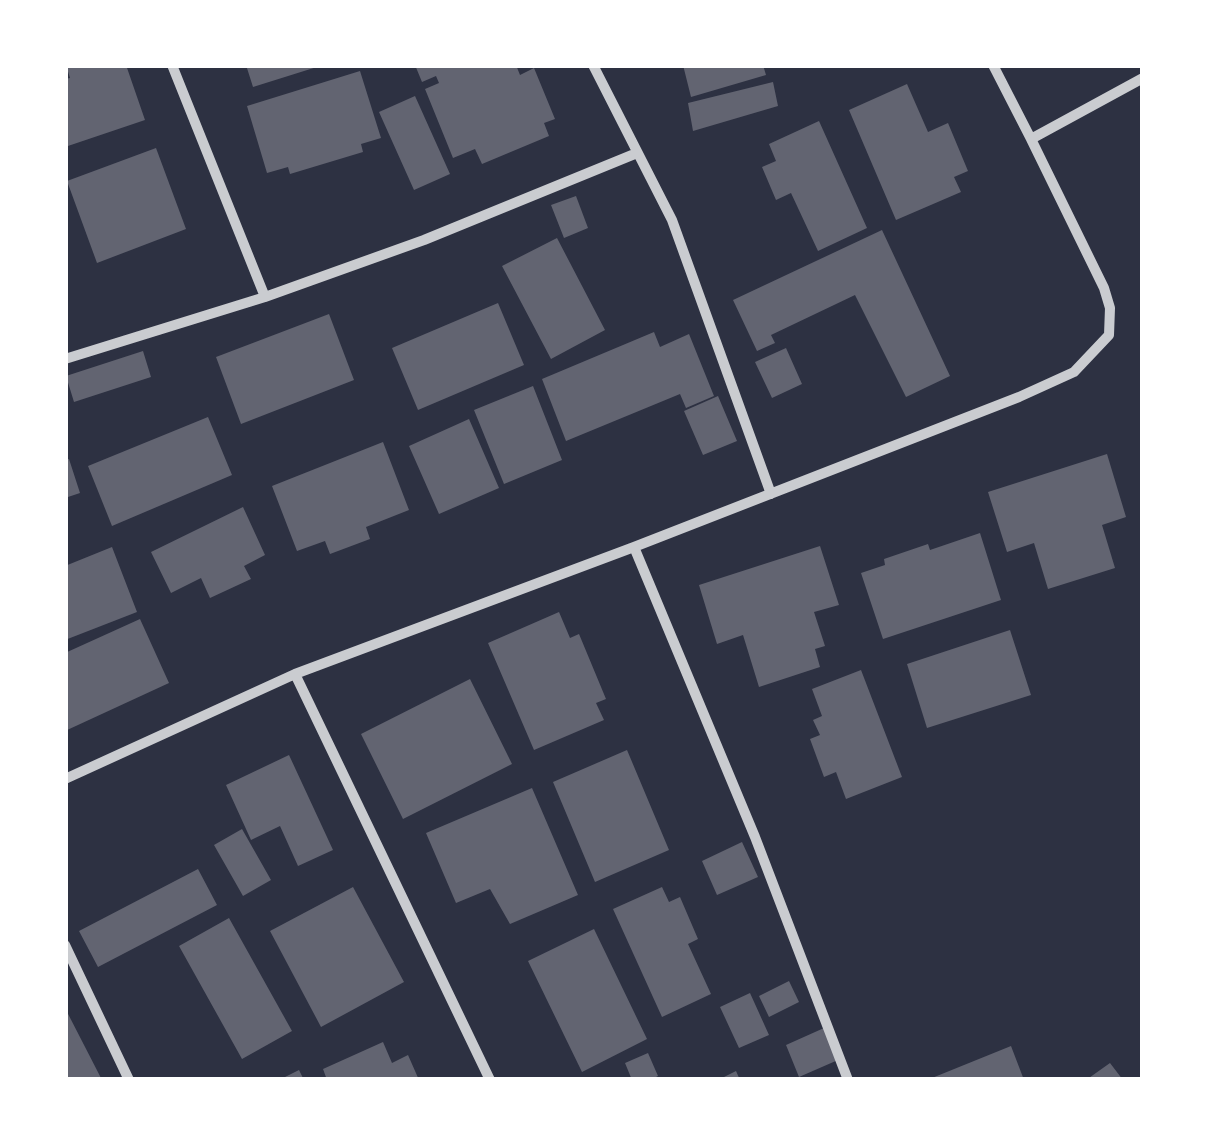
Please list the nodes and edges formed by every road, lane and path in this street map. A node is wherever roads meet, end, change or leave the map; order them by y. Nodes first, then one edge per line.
1 (172, 65) edge
2 (594, 65) edge
3 (994, 65) edge
4 (1143, 78) edge
5 (1031, 139) junction
6 (638, 154) junction
7 (265, 297) junction
8 (65, 358) edge
9 (771, 494) junction
10 (634, 548) junction
11 (296, 674) junction
12 (65, 779) edge
13 (65, 945) edge
14 (129, 1080) edge
15 (490, 1080) edge
16 (848, 1080) edge

1 - 7 street
2 - 6 street
3 - 5 street
4 - 5 street
5 - 9 street
6 - 7 street
6 - 9 street
7 - 8 street
9 - 10 street
10 - 11 street
10 - 16 street
11 - 12 street
11 - 15 street
13 - 14 street

